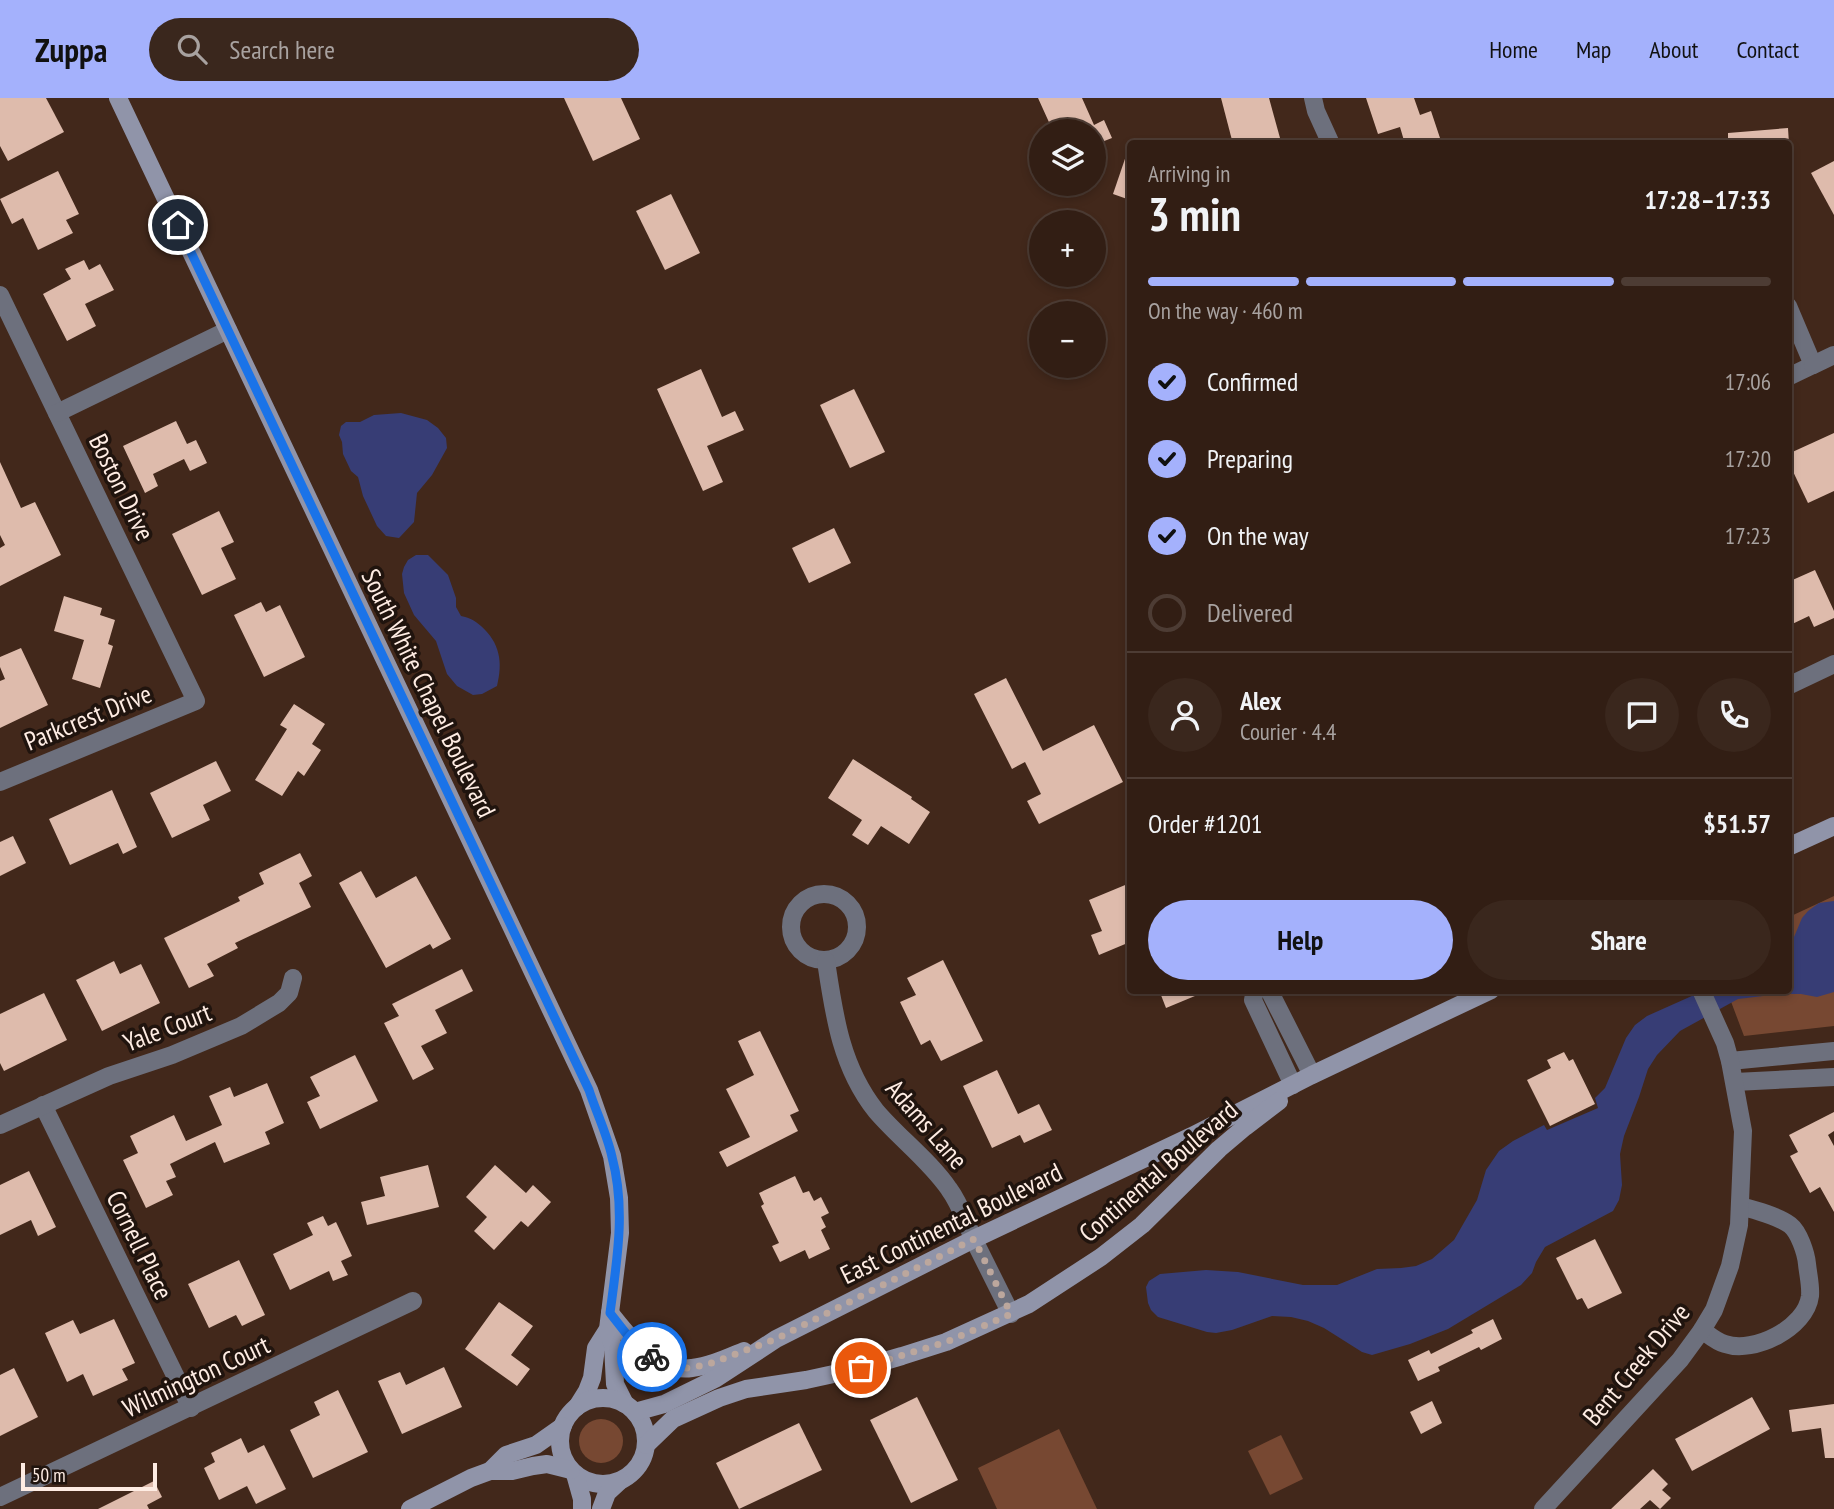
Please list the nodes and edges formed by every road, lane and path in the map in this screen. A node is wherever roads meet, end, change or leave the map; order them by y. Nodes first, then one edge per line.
1 (118, 98) edge
2 (1313, 98) edge
3 (1329, 140) edge
4 (0, 295) edge
5 (1792, 315) edge
6 (228, 330) junction
7 (1834, 355) edge
8 (1813, 365) junction
9 (1792, 375) edge
10 (57, 412) junction
11 (1834, 664) edge
12 (1792, 684) edge
13 (196, 701) joint
14 (0, 782) edge
15 (1834, 826) edge
16 (1792, 845) edge
17 (826, 961) dead end
18 (293, 978) dead end
19 (1254, 994) edge
20 (1271, 994) edge
21 (1483, 994) edge
22 (1703, 994) edge
23 (1834, 1051) edge
24 (1730, 1061) junction
25 (1312, 1075) junction
26 (1834, 1077) edge
27 (1735, 1082) junction
28 (1293, 1085) junction
29 (43, 1105) junction
30 (0, 1125) edge
31 (1740, 1206) junction
32 (974, 1239) junction
33 (413, 1301) dead end
34 (1011, 1314) junction
35 (609, 1321) junction
36 (1702, 1330) junction
37 (776, 1339) junction
38 (578, 1407) junction
39 (191, 1408) junction
40 (630, 1408) junction
41 (563, 1426) junction
42 (646, 1445) junction
43 (490, 1471) junction
44 (573, 1472) junction
45 (622, 1480) junction
46 (0, 1497) edge
47 (410, 1509) edge
48 (582, 1509) edge
49 (601, 1509) edge
50 (1543, 1509) edge

1 - 6 main road, South White Chapel Boulevard
2 - 3 street
4 - 10 street, Boston Drive
5 - 8 street
6 - 10 street
6 - 35 main road, South White Chapel Boulevard
7 - 8 street
8 - 9 street
10 - 13 street, Boston Drive
11 - 12 street
13 - 14 street, Parkcrest Drive
15 - 16 main road
17 - 32 street, Adams Lane
18 - 29 street, Yale Court
19 - 28 street
20 - 25 street
21 - 25 main road, East Continental Boulevard
22 - 24 street, Bent Creek Drive
23 - 24 street
24 - 27 street, Bent Creek Drive
25 - 28 main road, East Continental Boulevard
25 - 34 main road, Continental Boulevard
26 - 27 street
27 - 31 street, Bent Creek Drive
28 - 32 main road, East Continental Boulevard
29 - 30 street, Yale Court
29 - 39 street, Cornell Place
31 - 36 street, Bent Creek Drive
31 - 36 street
32 - 34 street, Adams Lane
32 - 37 main road, East Continental Boulevard
33 - 39 street, Wilmington Court
34 - 42 main road, Continental Boulevard
35 - 37 main road
35 - 38 main road, South White Chapel Boulevard
35 - 40 main road, South White Chapel Boulevard
36 - 50 street, Bent Creek Drive
37 - 40 main road, East Continental Boulevard
38 - 40 main road
38 - 41 main road
39 - 46 street, Wilmington Court
40 - 42 main road
41 - 43 main road
41 - 44 main road
42 - 45 main road
43 - 44 main road
43 - 47 main road
44 - 45 main road
44 - 48 main road
45 - 49 main road

